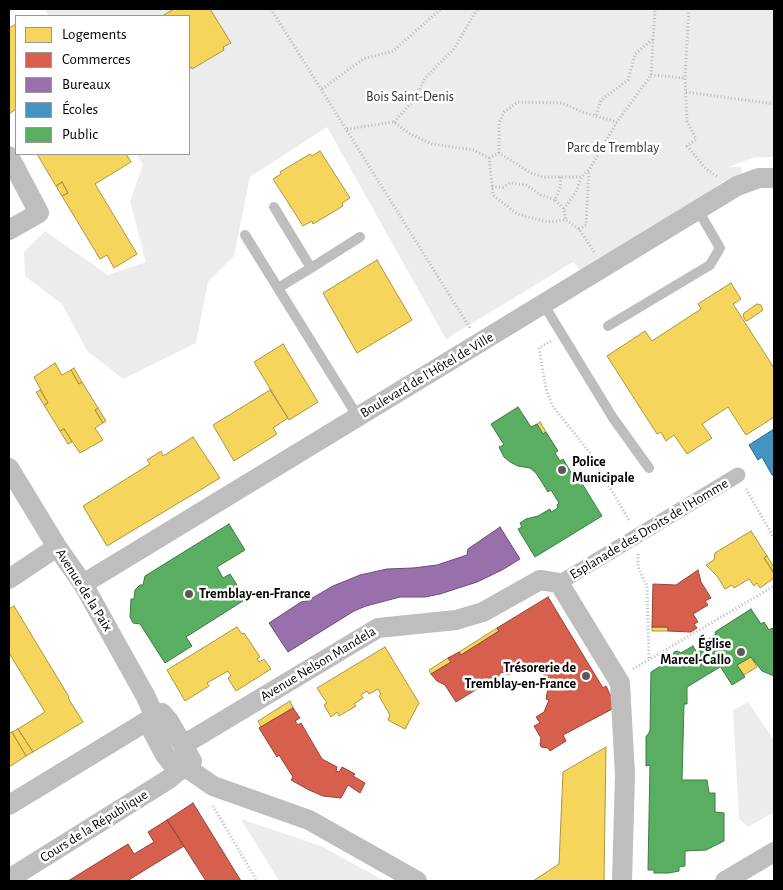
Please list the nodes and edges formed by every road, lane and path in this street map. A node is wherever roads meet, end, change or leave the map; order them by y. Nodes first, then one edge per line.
1 (271, 9) edge
2 (441, 9) edge
3 (477, 9) edge
4 (655, 9) edge
5 (688, 9) edge
6 (653, 39) junction
7 (650, 75) junction
8 (685, 78) junction
9 (322, 89) junction
10 (686, 92) junction
11 (774, 104) edge
12 (596, 115) junction
13 (394, 122) junction
14 (617, 122) junction
15 (347, 128) junction
16 (499, 153) junction
17 (9, 156) edge
18 (489, 158) junction
19 (589, 170) junction
20 (561, 177) junction
21 (581, 177) junction
22 (774, 178) edge
23 (492, 187) junction
24 (728, 192) junction
25 (555, 200) junction
26 (274, 208) dead end
27 (703, 208) junction
28 (564, 209) junction
29 (566, 220) junction
30 (579, 229) junction
31 (9, 230) edge
32 (246, 235) dead end
33 (360, 237) dead end
34 (584, 238) dead end
35 (311, 268) junction
36 (278, 288) junction
37 (544, 305) junction
38 (608, 326) dead end
39 (562, 334) junction
40 (480, 343) junction
41 (358, 417) junction
42 (9, 468) edge
43 (649, 468) dead end
44 (738, 476) joint
45 (638, 536) junction
46 (774, 538) edge
47 (57, 547) junction
48 (9, 579) edge
49 (559, 583) junction
50 (83, 584) junction
51 (774, 586) edge
52 (649, 659) junction
53 (617, 678) junction
54 (150, 718) junction
55 (183, 745) junction
56 (183, 770) junction
57 (214, 786) junction
58 (9, 805) edge
59 (774, 852) edge
60 (9, 879) edge
61 (257, 881) edge
62 (417, 881) edge
63 (622, 881) edge
64 (725, 881) edge

1 - 9 path
2 - 9 path
3 - 13 path
4 - 6 path
5 - 8 path
6 - 7 path
6 - 12 path
7 - 8 path
7 - 14 path
8 - 10 path
9 - 15 path
10 - 11 path
10 - 24 path
12 - 14 path
12 - 16 path
13 - 15 path
13 - 18 path
14 - 19 path
15 - 40 path
16 - 18 path
16 - 20 path
17 - 31 street
18 - 23 path
19 - 21 path
19 - 30 path
20 - 21 path
20 - 25 path
21 - 28 path
22 - 24 street, Boulevard de l'Hôtel de Ville
23 - 25 path
23 - 29 path
24 - 27 street, Boulevard de l'Hôtel de Ville
25 - 28 path
26 - 35 lane
27 - 37 street, Boulevard de l'Hôtel de Ville
27 - 38 lane
28 - 29 path
29 - 30 path
30 - 34 path
32 - 36 lane
33 - 35 lane
35 - 36 lane
36 - 41 lane
37 - 39 lane
37 - 40 street, Boulevard de l'Hôtel de Ville
39 - 43 lane
39 - 45 path
40 - 41 street, Boulevard de l'Hôtel de Ville
41 - 50 street, Boulevard de l'Hôtel de Ville
42 - 47 street, Avenue de la Paix
44 - 45 street, Esplanade des Droits de l'Homme
44 - 46 path
45 - 49 street, Esplanade des Droits de l'Homme
45 - 52 path
47 - 48 street
47 - 50 street, Avenue de la Paix
49 - 53 street
49 - 55 street, Avenue Nelson Mandela
50 - 54 street, Avenue de la Paix
51 - 52 path
52 - 53 path
53 - 63 street
54 - 55 street
54 - 56 street, Avenue de la Paix
54 - 58 street
55 - 56 street
56 - 57 street, Avenue de la Paix
56 - 60 street, Cours de la République
57 - 61 path
57 - 62 street, Avenue de la Paix
59 - 64 street

